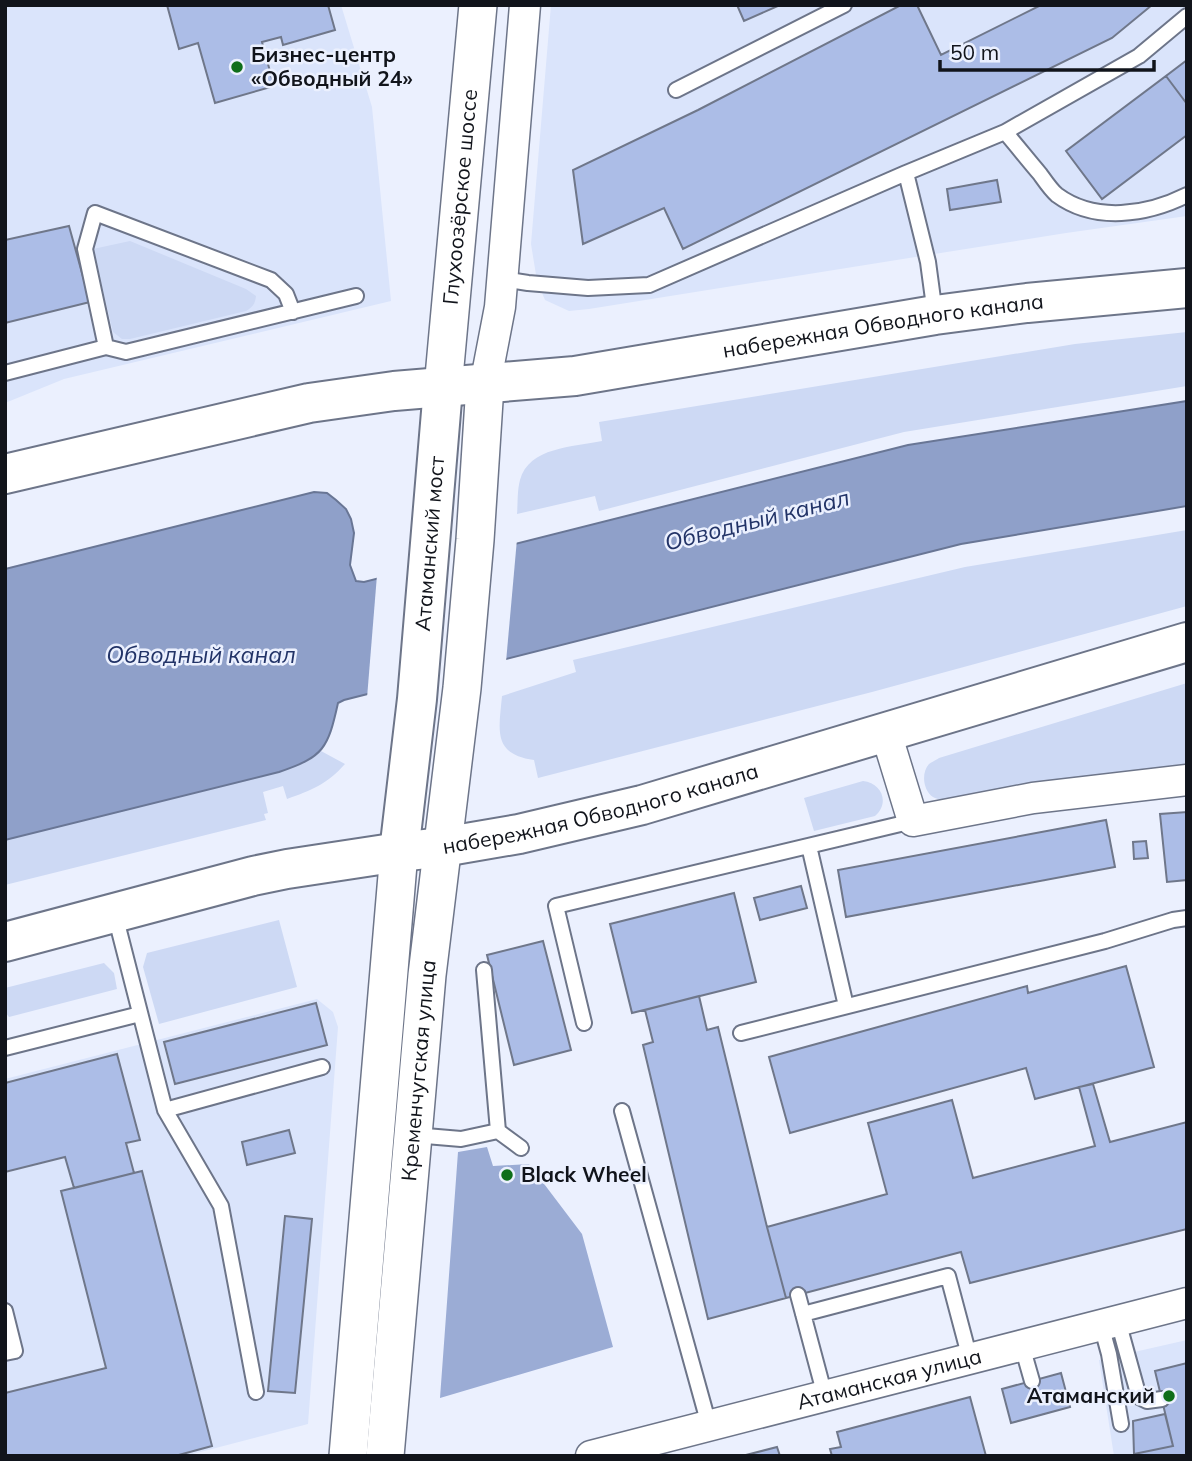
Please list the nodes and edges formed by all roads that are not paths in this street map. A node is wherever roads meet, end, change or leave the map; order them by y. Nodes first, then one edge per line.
1 (478, 5) edge
2 (525, 5) edge
3 (844, 5) edge
4 (1187, 16) edge
5 (677, 90) dead end
6 (1005, 132) junction
7 (906, 173) junction
8 (1187, 195) edge
9 (502, 279) junction
10 (1187, 288) edge
11 (355, 296) dead end
12 (292, 312) junction
13 (935, 316) junction
14 (106, 347) junction
15 (5, 373) edge
16 (485, 384) junction
17 (443, 387) junction
18 (5, 474) edge
19 (1187, 642) edge
20 (462, 688) joint
21 (417, 699) joint
22 (886, 733) junction
23 (1187, 780) edge
24 (913, 821) junction
25 (443, 846) junction
26 (809, 846) junction
27 (398, 852) junction
28 (115, 913) junction
29 (1187, 918) edge
30 (5, 942) edge
31 (484, 970) dead end
32 (846, 1006) junction
33 (140, 1014) junction
34 (584, 1023) dead end
35 (741, 1033) dead end
36 (5, 1048) edge
37 (322, 1067) dead end
38 (165, 1110) junction
39 (622, 1111) dead end
40 (498, 1131) junction
41 (412, 1135) junction
42 (521, 1148) dead end
43 (797, 1294) dead end
44 (1187, 1303) edge
45 (5, 1311) edge
46 (803, 1314) junction
47 (1109, 1323) junction
48 (1022, 1346) junction
49 (5, 1353) edge
50 (970, 1359) junction
51 (1032, 1381) dead end
52 (257, 1392) dead end
53 (825, 1396) junction
54 (1162, 1399) dead end
55 (1121, 1424) dead end
56 (709, 1425) junction
57 (348, 1456) edge
58 (385, 1456) edge
59 (591, 1456) edge

1 - 17 street, Глухоозёрское шоссе
2 - 9 street
3 - 5 lane
4 - 6 lane
6 - 7 lane
6 - 8 lane
7 - 9 lane
7 - 13 lane
9 - 16 street
10 - 13 main road, набережная Обводного канала
11 - 12 lane
12 - 14 lane
12 - 14 lane
13 - 16 main road, набережная Обводного канала
14 - 15 lane
16 - 17 main road, набережная Обводного канала
16 - 20 street, Атаманский мост
17 - 18 main road, набережная Обводного канала
17 - 21 main road, Атаманский мост
19 - 22 main road, набережная Обводного канала
20 - 25 street, Кременчугская улица
21 - 27 main road, Кременчугская улица
22 - 24 street
22 - 25 main road, набережная Обводного канала
23 - 24 street
24 - 26 lane
25 - 27 main road, набережная Обводного канала
25 - 41 street, Кременчугская улица
26 - 32 lane
26 - 34 lane
27 - 28 main road, набережная Обводного канала
27 - 57 street, Кременчугская улица
28 - 30 main road, набережная Обводного канала
28 - 33 lane
29 - 32 lane
31 - 40 lane
32 - 35 lane
33 - 36 lane
33 - 38 lane
37 - 38 lane
38 - 52 lane
39 - 56 lane
40 - 41 lane
40 - 42 lane
41 - 58 street, Кременчугская улица
43 - 46 lane
44 - 47 street, Атаманская улица
45 - 49 lane
46 - 50 lane
46 - 53 lane
47 - 48 street, Атаманская улица
47 - 54 lane
47 - 55 lane
48 - 50 street, Атаманская улица
48 - 51 lane
50 - 53 street, Атаманская улица
53 - 56 street, Атаманская улица
56 - 59 street, Атаманская улица

